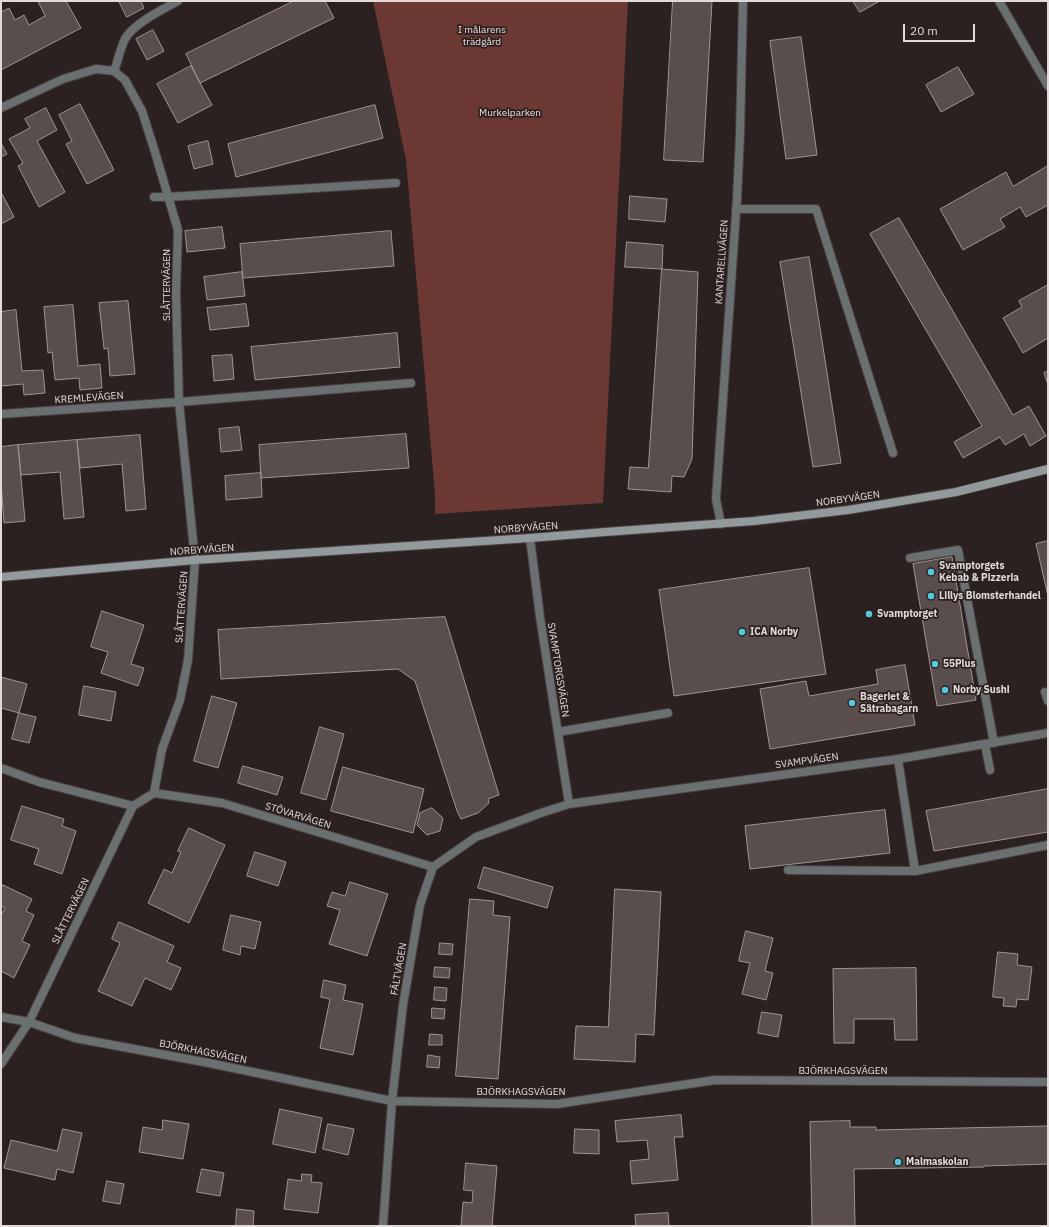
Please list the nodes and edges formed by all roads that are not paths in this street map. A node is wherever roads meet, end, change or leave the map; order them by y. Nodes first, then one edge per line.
1 (178, 1) edge
2 (743, 1) edge
3 (999, 1) edge
4 (114, 71) junction
5 (1048, 86) edge
6 (1, 108) edge
7 (396, 182) dead end
8 (154, 196) dead end
9 (168, 197) junction
10 (736, 209) junction
11 (411, 383) dead end
12 (179, 402) junction
13 (1, 414) edge
14 (893, 453) dead end
15 (1048, 469) edge
16 (721, 524) junction
17 (530, 538) junction
18 (910, 558) dead end
19 (195, 560) junction
20 (1, 577) edge
21 (668, 713) dead end
22 (558, 732) junction
23 (1048, 733) edge
24 (994, 743) junction
25 (985, 744) junction
26 (898, 759) junction
27 (1, 768) edge
28 (990, 770) dead end
29 (154, 793) junction
30 (569, 804) junction
31 (133, 806) junction
32 (1048, 845) edge
33 (433, 867) junction
34 (788, 870) dead end
35 (915, 871) junction
36 (1, 1017) edge
37 (29, 1022) junction
38 (1, 1064) edge
39 (1048, 1082) edge
40 (392, 1101) junction
41 (383, 1226) edge

1 - 4 street
2 - 10 street, KANTARELLVÄGEN
3 - 5 street
4 - 6 street
4 - 9 street, SLÅTTERVÄGEN
7 - 9 street
8 - 9 street
9 - 12 street, SLÅTTERVÄGEN
10 - 14 street
10 - 16 street, KANTARELLVÄGEN
11 - 12 street, KREMLEVÄGEN
12 - 13 street, KREMLEVÄGEN
12 - 19 street, SLÅTTERVÄGEN
15 - 16 street, NORBYVÄGEN
16 - 17 street, NORBYVÄGEN
17 - 19 street, NORBYVÄGEN
17 - 22 street, SVAMPTORGSVÄGEN
18 - 24 street
19 - 20 street, NORBYVÄGEN
19 - 29 street, SLÅTTERVÄGEN
21 - 22 street
22 - 30 street, SVAMPTORGSVÄGEN
23 - 24 street, SVAMPVÄGEN
24 - 25 street, SVAMPVÄGEN
25 - 26 street, SVAMPVÄGEN
25 - 28 street
26 - 30 street, SVAMPVÄGEN
26 - 35 street
27 - 31 street
29 - 31 street
29 - 33 street, STÖVARVÄGEN
30 - 33 street
31 - 37 street, SLÅTTERVÄGEN
32 - 35 street
33 - 40 street, FÄLTVÄGEN
34 - 35 street
36 - 37 street, BJÖRKHAGSVÄGEN
37 - 38 street, SLÅTTERVÄGEN
37 - 40 street, BJÖRKHAGSVÄGEN
39 - 40 street, BJÖRKHAGSVÄGEN
40 - 41 street, FÄLTVÄGEN

